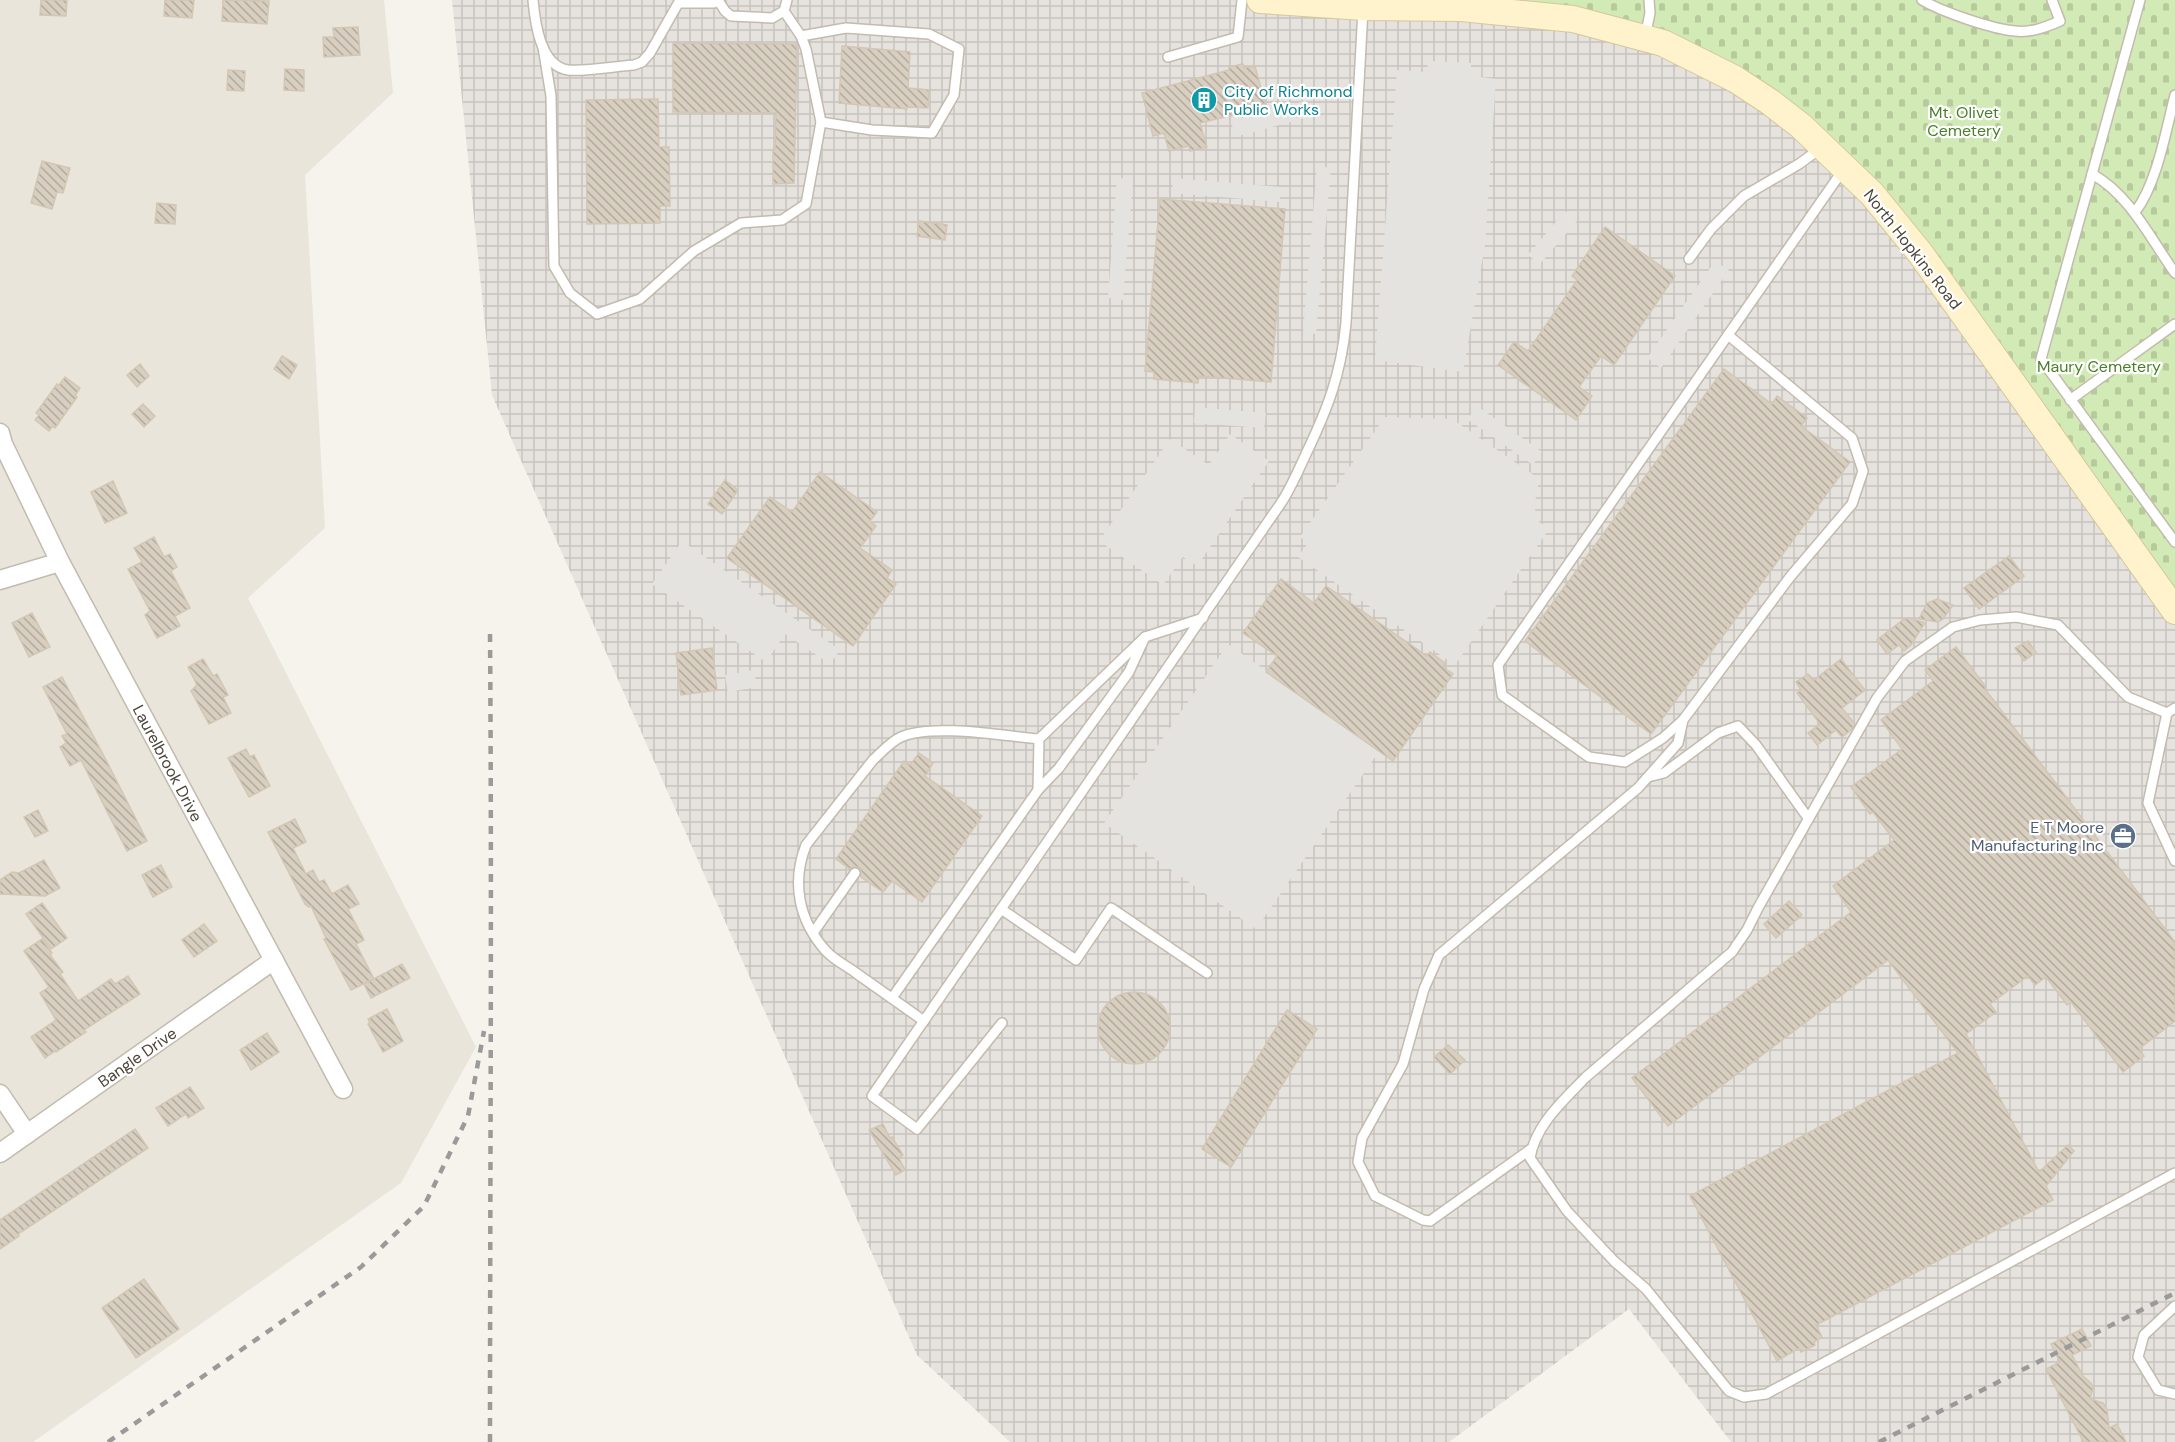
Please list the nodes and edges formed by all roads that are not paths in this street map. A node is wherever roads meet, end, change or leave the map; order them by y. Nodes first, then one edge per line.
1 (533, 0) edge
2 (718, 0) edge
3 (787, 0) edge
4 (1242, 0) edge
5 (1260, 0) edge
6 (1649, 0) edge
7 (1922, 0) edge
8 (2052, 0) edge
9 (2140, 0) edge
10 (680, 1) edge
11 (1309, 2) edge
12 (1364, 7) junction
13 (784, 11) junction
14 (801, 36) junction
15 (1645, 37) junction
16 (543, 47) junction
17 (1167, 57) dead end
18 (2175, 95) edge
19 (821, 122) junction
20 (2163, 142) junction
21 (2175, 143) edge
22 (1822, 146) junction
23 (1845, 168) junction
24 (2092, 174) junction
25 (2135, 212) junction
26 (1689, 260) dead end
27 (2175, 273) edge
28 (2175, 324) edge
29 (1728, 335) junction
30 (2070, 400) junction
31 (0, 433) edge
32 (2175, 543) edge
33 (60, 562) junction
34 (0, 580) edge
35 (2175, 611) edge
36 (1203, 618) junction
37 (1145, 637) junction
38 (2171, 710) edge
39 (1683, 720) junction
40 (1039, 739) junction
41 (1648, 777) junction
42 (1038, 790) junction
43 (1808, 818) junction
44 (2175, 861) edge
45 (855, 873) dead end
46 (1001, 909) junction
47 (813, 933) junction
48 (274, 960) junction
49 (1208, 974) dead end
50 (892, 998) junction
51 (924, 1021) junction
52 (1002, 1023) dead end
53 (343, 1089) dead end
54 (0, 1094) edge
55 (27, 1134) junction
56 (1532, 1149) junction
57 (0, 1152) edge
58 (2175, 1173) edge
59 (2175, 1306) edge
60 (2175, 1394) edge

1 - 16 lane
2 - 10 lane
2 - 13 lane
3 - 13 lane
4 - 17 lane
5 - 11 main road, North Hopkins Road
6 - 15 lane
7 - 8 lane
9 - 24 lane
10 - 16 lane
11 - 12 main road, North Hopkins Road
12 - 15 main road, North Hopkins Road
12 - 36 lane
13 - 14 lane
14 - 19 lane
14 - 19 lane
15 - 22 main road, North Hopkins Road
16 - 19 lane
18 - 20 lane
20 - 21 lane
20 - 25 lane
22 - 23 main road, North Hopkins Road
22 - 26 lane
23 - 29 lane
23 - 35 main road, North Hopkins Road
24 - 25 lane
24 - 30 lane
25 - 27 lane
28 - 30 lane
29 - 39 lane
29 - 39 lane
30 - 32 lane
31 - 33 street, Laurelbrook Drive
33 - 34 street
33 - 48 street, Laurelbrook Drive
36 - 37 lane
36 - 46 lane
37 - 40 lane
37 - 42 lane
38 - 43 lane
38 - 44 lane
39 - 41 lane
40 - 42 lane
40 - 47 lane
41 - 43 lane
41 - 56 lane
42 - 50 lane
43 - 56 lane
45 - 47 lane
46 - 49 lane
46 - 51 lane
47 - 50 lane
48 - 53 street, Laurelbrook Drive
48 - 55 street, Bangle Drive
50 - 51 lane
51 - 52 lane
54 - 55 street
55 - 57 street, Bangle Drive
56 - 58 lane
59 - 60 lane

